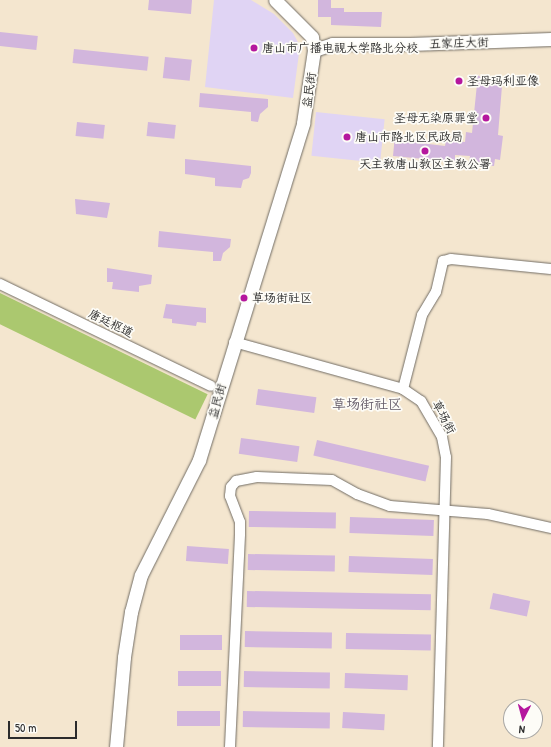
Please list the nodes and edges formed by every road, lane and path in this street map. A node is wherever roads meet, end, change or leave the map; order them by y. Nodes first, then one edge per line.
1 (275, 0) edge
2 (551, 39) edge
3 (314, 50) junction
4 (551, 269) edge
5 (0, 284) edge
6 (234, 342) junction
7 (211, 386) dead end
8 (403, 389) junction
9 (445, 510) junction
10 (551, 528) edge
11 (116, 747) edge
12 (230, 747) edge
13 (438, 747) edge

1 - 3 street
2 - 3 street, 五家庄大街
3 - 6 street, 益民街
4 - 8 street
5 - 7 street, 唐廷枢道
6 - 8 street, 草场街
6 - 11 street, 益民街
8 - 9 street, 草场街
9 - 10 street
9 - 12 street
9 - 13 street, 草场街

